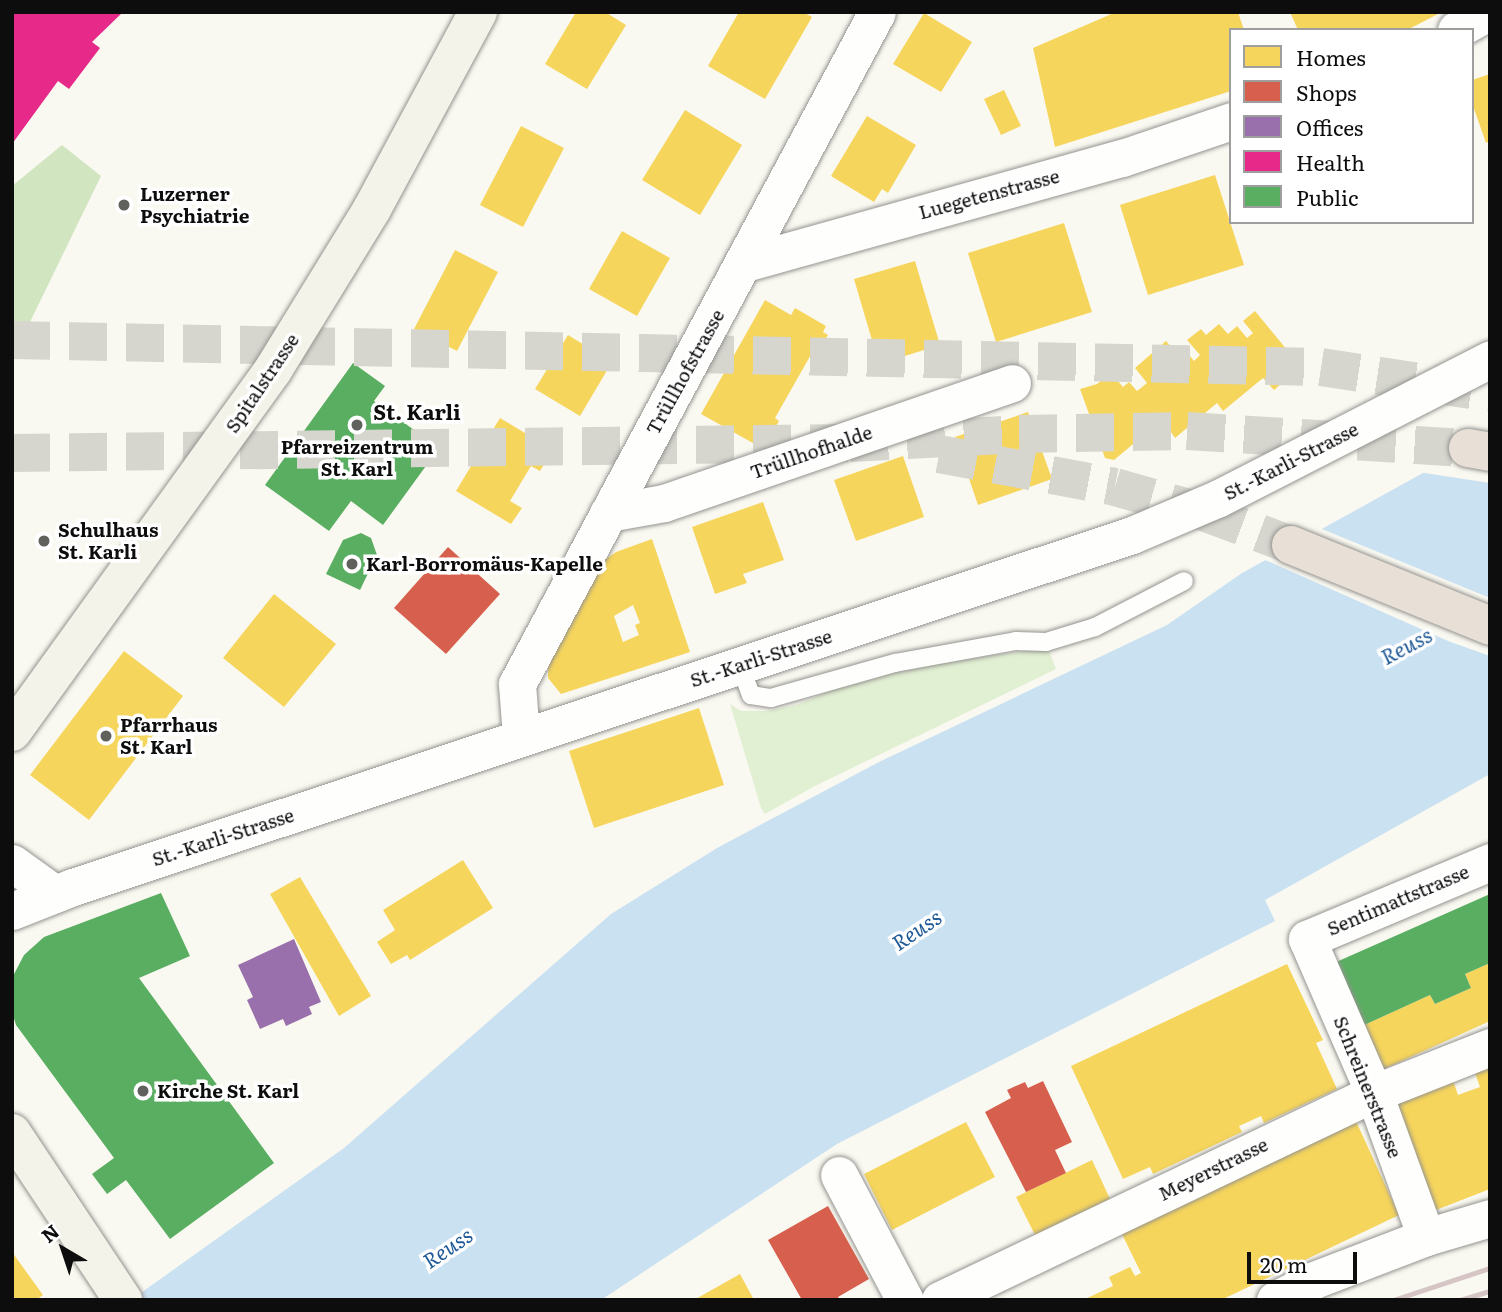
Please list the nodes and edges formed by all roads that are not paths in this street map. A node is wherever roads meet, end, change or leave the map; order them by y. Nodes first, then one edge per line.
1 (478, 12) edge
2 (877, 12) edge
3 (1489, 12) edge
4 (1460, 28) edge
5 (1229, 122) edge
6 (745, 263) junction
7 (1490, 359) edge
8 (1012, 383) dead end
9 (608, 513) junction
10 (1291, 545) tunnel mouth
11 (1184, 580) dead end
12 (1490, 625) edge
13 (740, 665) junction
14 (12, 732) edge
15 (521, 737) junction
16 (1490, 862) edge
17 (12, 863) edge
18 (55, 894) junction
19 (12, 911) edge
20 (1307, 939) joint
21 (1490, 1047) edge
22 (1374, 1093) junction
23 (12, 1133) edge
24 (839, 1175) dead end
25 (1490, 1218) edge
26 (1426, 1237) junction
27 (116, 1289) edge
28 (905, 1300) edge
29 (940, 1300) edge
30 (1275, 1300) edge

1 - 14 main road, Spitalstrasse
2 - 6 street, Trüllhofstrasse
3 - 4 street
5 - 6 street, Luegetenstrasse
6 - 9 street, Trüllhofstrasse
7 - 13 street, St.-Karli-Strasse
8 - 9 street, Trüllhofhalde
9 - 15 street, Trüllhofstrasse
10 - 12 highway
11 - 13 lane
13 - 15 street, St.-Karli-Strasse
15 - 18 street, St.-Karli-Strasse
16 - 20 street, Sentimattstrasse
17 - 18 street
18 - 19 street, St.-Karli-Strasse
20 - 22 street, Schreinerstrasse
21 - 22 street, Meyerstrasse
22 - 26 street, Schreinerstrasse
22 - 29 street, Meyerstrasse
23 - 27 main road
24 - 28 street
25 - 26 street
26 - 30 street

